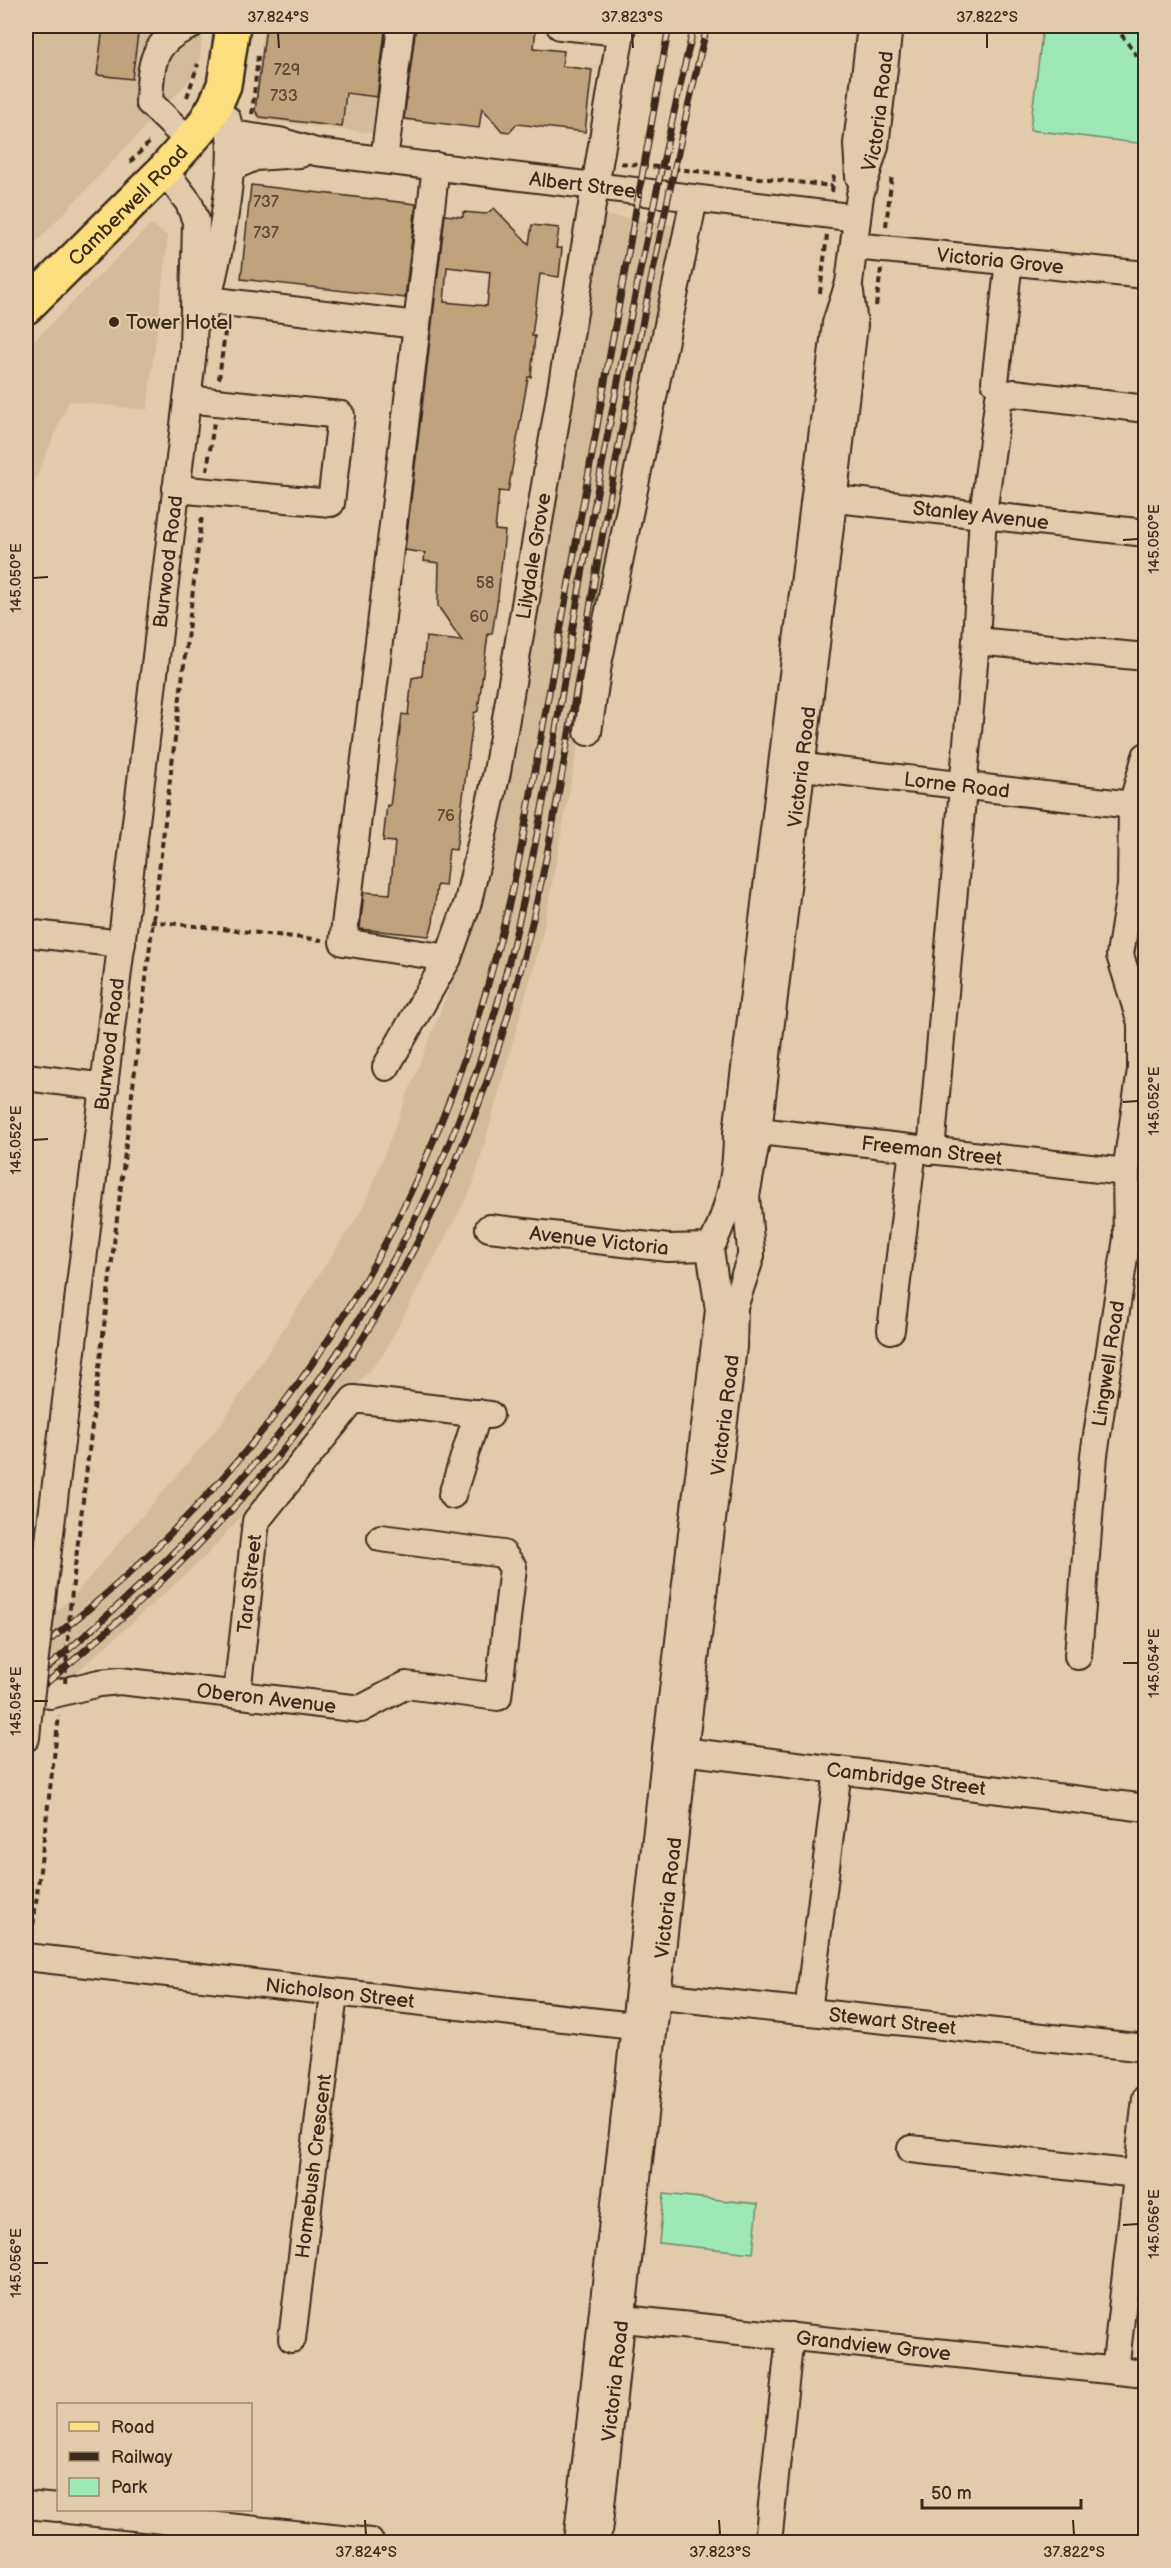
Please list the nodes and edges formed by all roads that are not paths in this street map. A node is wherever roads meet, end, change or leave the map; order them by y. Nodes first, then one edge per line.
1 (190, 26) edge
2 (232, 26) edge
3 (401, 26) edge
4 (560, 26) edge
5 (871, 26) edge
6 (889, 26) edge
7 (622, 29) edge
8 (220, 96) junction
9 (241, 135) junction
10 (190, 142) junction
11 (315, 152) junction
12 (384, 160) junction
13 (436, 166) junction
14 (230, 168) junction
15 (164, 170) junction
16 (597, 186) junction
17 (694, 199) junction
18 (859, 207) junction
19 (854, 246) junction
20 (1009, 261) junction
21 (1146, 275) edge
22 (218, 301) junction
23 (26, 307) edge
24 (417, 325) junction
25 (193, 351) junction
26 (995, 382) dead end
27 (187, 399) junction
28 (1146, 410) edge
29 (176, 489) junction
30 (824, 498) junction
31 (984, 514) junction
32 (1146, 533) edge
33 (976, 641) junction
34 (1146, 657) edge
35 (588, 732) dead end
36 (1146, 756) edge
37 (792, 766) junction
38 (962, 786) junction
39 (1132, 805) junction
40 (26, 933) edge
41 (122, 944) junction
42 (448, 957) junction
43 (386, 1067) dead end
44 (26, 1077) edge
45 (105, 1087) junction
46 (748, 1130) junction
47 (922, 1150) junction
48 (1126, 1172) junction
49 (489, 1228) dead end
50 (712, 1248) junction
51 (751, 1253) junction
52 (891, 1330) dead end
53 (712, 1442) junction
54 (452, 1495) dead end
55 (381, 1538) dead end
56 (34, 1634) edge
57 (1078, 1656) dead end
58 (237, 1694) junction
59 (44, 1704) edge
60 (675, 1750) junction
61 (838, 1770) junction
62 (1146, 1808) edge
63 (28, 1958) edge
64 (334, 1994) junction
65 (648, 1995) junction
66 (808, 2012) junction
67 (644, 2027) junction
68 (1146, 2048) edge
69 (1146, 2098) edge
70 (911, 2149) dead end
71 (1137, 2174) junction
72 (612, 2318) junction
73 (790, 2336) junction
74 (292, 2339) dead end
75 (1115, 2371) junction
76 (1146, 2374) edge
77 (26, 2505) edge
78 (57, 2508) edge
79 (77, 2511) edge
80 (370, 2542) edge
81 (577, 2542) edge
82 (597, 2542) edge
83 (768, 2542) edge

1 - 10 street
2 - 8 main road
3 - 12 street
4 - 7 street
5 - 18 street, Victoria Road
6 - 18 street, Victoria Road
7 - 16 street, Lilydale Grove
8 - 9 street, Burwood Road
8 - 10 main road, Camberwell Road
9 - 11 street, Albert Street
9 - 14 street, Burwood Road
10 - 15 main road, Camberwell Road
11 - 12 street, Albert Street
11 - 14 street, Albert Street
12 - 13 street, Albert Street
13 - 16 street, Albert Street
13 - 24 street
14 - 22 street, Burwood Road
15 - 23 main road, Camberwell Road
15 - 25 street, Burwood Road
16 - 17 street, Albert Street
16 - 42 street, Lilydale Grove
17 - 18 street, Albert Street
17 - 35 street
18 - 19 street, Victoria Road
19 - 20 street, Victoria Grove
19 - 30 street, Victoria Road
20 - 21 street, Victoria Grove
20 - 26 street
22 - 24 street
22 - 25 street, Burwood Road
24 - 42 street
25 - 27 street, Burwood Road
27 - 29 street, Burwood Road
27 - 29 street
28 - 31 street
29 - 41 street, Burwood Road
30 - 31 street, Stanley Avenue
30 - 37 street, Victoria Road
31 - 32 street, Stanley Avenue
31 - 33 street
33 - 34 street
33 - 38 street
36 - 39 street, Lingwell Road
37 - 38 street, Lorne Road
37 - 46 street, Victoria Road
38 - 39 street, Lorne Road
38 - 47 street
39 - 48 street, Lingwell Road
40 - 41 street
41 - 45 street, Burwood Road
42 - 43 street, Lilydale Grove
44 - 45 street
45 - 56 street, Burwood Road
46 - 47 street, Freeman Street
46 - 50 street, Victoria Road
46 - 51 street, Victoria Road
47 - 48 street, Freeman Street
47 - 52 street
48 - 57 street, Lingwell Road
49 - 50 street, Avenue Victoria
50 - 51 street
50 - 53 street, Victoria Road
51 - 53 street, Victoria Road
53 - 60 street, Victoria Road
54 - 58 street, Tara Street
55 - 58 street, Oberon Avenue
56 - 59 street, Burwood Road, bridge
58 - 59 street, Oberon Avenue
60 - 61 street, Cambridge Street
60 - 65 street, Victoria Road
61 - 62 street, Cambridge Street
61 - 66 street
63 - 64 street, Nicholson Street
64 - 67 street, Nicholson Street
64 - 74 street, Homebush Crescent
65 - 66 street, Stewart Street
65 - 67 street, Victoria Road
66 - 68 street, Stewart Street
67 - 72 street, Victoria Road
69 - 71 street
70 - 71 street
71 - 75 street
72 - 73 street, Grandview Grove
72 - 81 street, Victoria Road
72 - 82 street, Victoria Road
73 - 75 street, Grandview Grove
73 - 83 street
75 - 76 street, Grandview Grove
77 - 78 street
79 - 80 street

